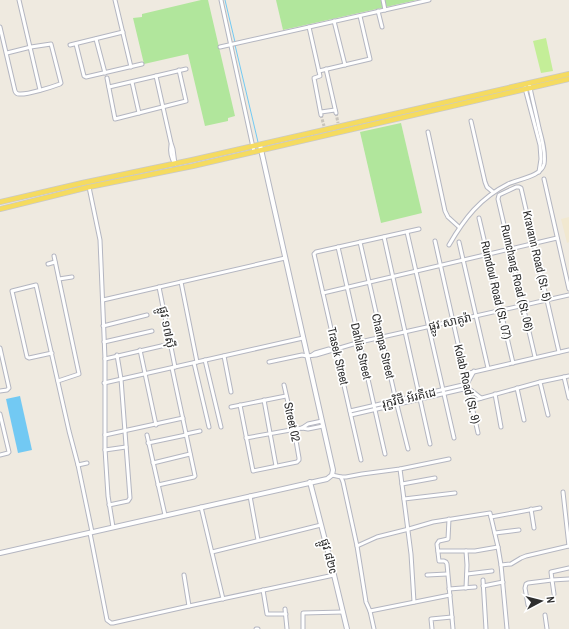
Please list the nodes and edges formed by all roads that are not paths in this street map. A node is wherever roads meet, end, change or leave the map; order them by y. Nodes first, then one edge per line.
1 (19, 0) edge
2 (115, 0) edge
3 (221, 0) edge
4 (383, 0) edge
5 (407, 0) edge
6 (429, 0) edge
7 (408, 5) junction
8 (385, 10) junction
9 (378, 11) junction
10 (360, 16) junction
11 (334, 21) junction
12 (0, 27) edge
13 (309, 27) junction
14 (382, 27) dead end
15 (123, 32) junction
16 (96, 39) junction
17 (76, 44) junction
18 (70, 45) dead end
19 (231, 45) junction
20 (220, 47) dead end
21 (30, 48) junction
22 (7, 53) junction
23 (142, 64) dead end
24 (345, 65) junction
25 (131, 67) junction
26 (186, 69) dead end
27 (326, 69) junction
28 (179, 70) junction
29 (319, 71) junction
30 (104, 73) junction
31 (569, 74) edge
32 (327, 75) junction
33 (156, 76) junction
34 (320, 76) junction
35 (107, 78) dead end
36 (569, 79) edge
37 (132, 82) junction
38 (528, 86) junction
39 (109, 87) junction
40 (40, 90) junction
41 (163, 107) junction
42 (139, 113) junction
43 (471, 121) dead end
44 (339, 124) junction
45 (340, 132) junction
46 (428, 132) dead end
47 (260, 144) junction
48 (253, 146) junction
49 (261, 150) junction
50 (254, 152) junction
51 (175, 164) junction
52 (176, 169) junction
53 (544, 179) dead end
54 (89, 187) junction
55 (493, 192) junction
56 (498, 199) joint
57 (0, 202) edge
58 (0, 209) edge
59 (479, 218) dead end
60 (459, 227) junction
61 (420, 229) dead end
62 (406, 232) junction
63 (384, 237) junction
64 (557, 238) junction
65 (435, 241) dead end
66 (360, 242) junction
67 (459, 242) dead end
68 (533, 244) junction
69 (449, 245) dead end
70 (338, 247) junction
71 (510, 249) junction
72 (488, 255) junction
73 (54, 256) dead end
74 (285, 258) junction
75 (463, 260) junction
76 (55, 262) junction
77 (48, 264) dead end
78 (441, 266) junction
79 (416, 272) junction
80 (72, 277) dead end
81 (393, 277) junction
82 (59, 279) junction
83 (181, 282) junction
84 (369, 283) junction
85 (159, 287) junction
86 (347, 288) junction
87 (569, 289) edge
88 (323, 294) junction
89 (569, 295) edge
90 (103, 300) junction
91 (547, 300) junction
92 (523, 305) junction
93 (501, 310) junction
94 (147, 315) dead end
95 (476, 316) junction
96 (453, 321) junction
97 (103, 326) junction
98 (429, 327) junction
99 (152, 331) dead end
100 (405, 332) junction
101 (303, 338) junction
102 (381, 338) junction
103 (104, 342) junction
104 (360, 342) junction
105 (170, 344) junction
106 (0, 348) edge
107 (336, 349) junction
108 (140, 350) junction
109 (331, 350) junction
110 (569, 350) edge
111 (559, 352) junction
112 (52, 353) junction
113 (309, 355) junction
114 (117, 356) junction
115 (224, 356) junction
116 (535, 357) junction
117 (104, 359) junction
118 (205, 360) junction
119 (195, 362) junction
120 (269, 362) dead end
121 (513, 363) junction
122 (173, 367) junction
123 (488, 368) junction
124 (474, 371) junction
125 (144, 374) junction
126 (465, 374) junction
127 (569, 376) edge
128 (564, 377) junction
129 (121, 379) junction
130 (58, 381) junction
131 (540, 382) junction
132 (104, 383) junction
133 (467, 384) junction
134 (284, 385) dead end
135 (468, 388) junction
136 (517, 388) junction
137 (443, 390) junction
138 (0, 391) edge
139 (231, 392) dead end
140 (444, 394) junction
141 (495, 394) junction
142 (286, 396) junction
143 (420, 397) junction
144 (481, 398) junction
145 (569, 398) edge
146 (264, 400) junction
147 (471, 401) junction
148 (396, 403) junction
149 (240, 405) junction
150 (231, 407) dead end
151 (374, 408) junction
152 (351, 413) junction
153 (0, 414) edge
154 (548, 415) dead end
155 (183, 418) junction
156 (524, 420) dead end
157 (322, 421) junction
158 (156, 424) junction
159 (323, 426) junction
160 (1, 427) edge
161 (209, 427) dead end
162 (221, 427) dead end
163 (501, 427) dead end
164 (302, 428) junction
165 (294, 429) junction
166 (125, 431) junction
167 (200, 431) dead end
168 (478, 433) dead end
169 (186, 434) junction
170 (270, 434) junction
171 (105, 435) junction
172 (147, 435) dead end
173 (246, 438) junction
174 (454, 438) dead end
175 (148, 443) junction
176 (430, 444) dead end
177 (126, 447) junction
178 (408, 449) dead end
179 (105, 450) junction
180 (190, 454) junction
181 (385, 454) dead end
182 (0, 455) edge
183 (450, 459) dead end
184 (361, 460) dead end
185 (87, 463) dead end
186 (153, 463) junction
187 (78, 465) junction
188 (276, 466) junction
189 (400, 469) junction
190 (332, 475) junction
191 (341, 478) junction
192 (435, 478) dead end
193 (310, 482) junction
194 (402, 484) junction
195 (158, 485) junction
196 (563, 492) dead end
197 (454, 493) dead end
198 (250, 496) junction
199 (404, 499) junction
200 (109, 505) junction
201 (202, 507) junction
202 (540, 508) dead end
203 (531, 509) junction
204 (165, 515) junction
205 (491, 517) junction
206 (449, 519) junction
207 (321, 525) junction
208 (113, 527) junction
209 (534, 528) dead end
210 (409, 529) junction
211 (519, 530) dead end
212 (91, 532) junction
213 (495, 533) junction
214 (258, 540) junction
215 (357, 546) junction
216 (569, 546) edge
217 (498, 547) junction
218 (438, 551) junction
219 (466, 551) junction
220 (212, 552) junction
221 (0, 553) edge
222 (501, 565) junction
223 (569, 568) edge
224 (492, 571) dead end
225 (447, 574) junction
226 (466, 574) junction
227 (184, 575) dead end
228 (334, 575) junction
229 (427, 575) dead end
230 (569, 579) edge
231 (483, 580) dead end
232 (552, 580) junction
233 (503, 582) junction
234 (483, 586) junction
235 (475, 587) dead end
236 (466, 588) junction
237 (449, 589) junction
238 (263, 590) junction
239 (554, 594) dead end
240 (450, 595) junction
241 (223, 599) junction
242 (414, 602) junction
243 (528, 604) dead end
244 (189, 606) junction
245 (286, 609) dead end
246 (370, 611) junction
247 (343, 612) junction
248 (286, 614) junction
249 (545, 615) dead end
250 (452, 617) junction
251 (287, 629) edge
252 (303, 629) edge
253 (347, 629) edge
254 (374, 629) edge
255 (432, 629) edge
256 (453, 629) edge
257 (486, 629) edge
258 (507, 629) edge
259 (547, 629) edge

1 - 21 street
2 - 15 street
3 - 19 street
4 - 8 street
5 - 7 street
6 - 7 street
7 - 8 street
8 - 9 street
9 - 10 street
9 - 14 street
10 - 11 street
10 - 24 street
11 - 13 street
11 - 24 street
12 - 22 street
13 - 19 street
13 - 29 street
15 - 16 street
15 - 25 street
16 - 17 street
16 - 30 street
17 - 18 street
17 - 30 street
19 - 20 street
19 - 48 street
21 - 22 street
21 - 40 street
21 - 40 street
22 - 40 street
23 - 25 street
24 - 27 street
25 - 30 street
26 - 28 street
27 - 29 street
27 - 32 street
28 - 33 street
28 - 41 street
29 - 34 street
31 - 38 main road
32 - 34 street
32 - 34 street
33 - 37 street
33 - 41 street
35 - 39 street
36 - 38 main road
37 - 39 street
37 - 42 street
38 - 44 main road
38 - 45 main road
38 - 55 street
39 - 42 street
41 - 42 street
41 - 51 street
43 - 55 street
44 - 45 street
44 - 47 main road
45 - 49 main road
46 - 60 street
47 - 48 main road
47 - 49 street
48 - 50 street
48 - 51 main road
49 - 50 main road
49 - 74 street
50 - 52 main road
51 - 52 street
51 - 57 main road
52 - 54 main road
53 - 64 street
54 - 58 main road
54 - 90 street
55 - 60 street
56 - 68 street, Kravann Road (St. 5)
56 - 71 street, Rumchang Road (St. 06)
59 - 72 street, Rumdoul Road (St. 07)
60 - 69 street
61 - 62 street
62 - 63 street
62 - 79 street
63 - 66 street
63 - 81 street
64 - 68 street
64 - 87 street
65 - 78 street, Kolab Road (St. 9)
66 - 70 street
66 - 84 street, Champa Street
67 - 75 street
68 - 71 street
68 - 91 street, Kravann Road (St. 5)
70 - 86 street, Dahlia Street
70 - 88 street, Trasek Street
71 - 72 street
71 - 92 street, Rumchang Road (St. 06)
72 - 75 street
72 - 93 street, Rumdoul Road (St. 07)
73 - 76 street
74 - 83 street
74 - 101 street
75 - 78 street
75 - 95 street
76 - 77 street
76 - 82 street
78 - 79 street
78 - 96 street, Kolab Road (St. 9)
79 - 81 street
79 - 98 street
80 - 82 street
81 - 84 street
81 - 100 street
82 - 130 street
83 - 85 street
83 - 119 street
84 - 86 street
84 - 102 street, Champa Street
85 - 90 street
85 - 105 street, ផ្លូវ ១៧ស៊ី
86 - 88 street
86 - 104 street, Dahlia Street
88 - 107 street, Trasek Street
89 - 91 street, ផ្លូវ សាគូរ៉ា
90 - 97 street
91 - 92 street, ផ្លូវ សាគូរ៉ា
91 - 111 street, Kravann Road (St. 5)
92 - 93 street, ផ្លូវ សាគូរ៉ា
92 - 116 street, Rumchang Road (St. 06)
93 - 95 street, ផ្លូវ សាគូរ៉ា
93 - 121 street, Rumdoul Road (St. 07)
94 - 97 street
95 - 96 street, ផ្លូវ សាគូរ៉ា
95 - 123 street
96 - 98 street, ផ្លូវ សាគូរ៉ា
96 - 126 street, Kolab Road (St. 9)
97 - 103 street
98 - 100 street, ផ្លូវ សាគូរ៉ា
98 - 137 street
99 - 103 street
100 - 102 street, ផ្លូវ សាគូរ៉ា
100 - 143 street
101 - 113 street
101 - 115 street
102 - 104 street, ផ្លូវ សាគូរ៉ា
102 - 148 street, Champa Street
103 - 117 street
104 - 107 street, ផ្លូវ សាគូរ៉ា
104 - 151 street, Dahlia Street
105 - 108 street
105 - 122 street, ផ្លូវ ១៧ស៊ី
106 - 138 street
107 - 109 street, ផ្លូវ សាគូរ៉ា
107 - 152 street, Trasek Street
108 - 114 street
108 - 125 street
109 - 113 street, ផ្លូវ សាគូរ៉ា
109 - 113 street, ផ្លូវ សាគូរ៉ា
110 - 111 street
111 - 116 street
112 - 112 street
112 - 130 street
113 - 120 street, ផ្លូវ សាគូរ៉ា
113 - 157 street
114 - 117 street
114 - 129 street
115 - 118 street
115 - 139 street
116 - 121 street
117 - 132 street
118 - 119 street
118 - 162 street
119 - 122 street
119 - 161 street
121 - 123 street
122 - 125 street
122 - 155 street, ផ្លូវ ១៧ស៊ី
123 - 124 street
124 - 126 street
124 - 133 street
125 - 129 street
125 - 158 street
126 - 133 street, Kolab Road (St. 9)
127 - 128 street
128 - 131 street
128 - 145 street
129 - 132 street
129 - 166 street
130 - 187 street
131 - 136 street
131 - 154 street
132 - 171 street
133 - 135 street, Kolab Road (St. 9)
133 - 137 street, រុក្ខវិថី អ័រគីដេ
134 - 142 street, Street 02
135 - 140 street, រុក្ខវិថី អ័រគីដេ
135 - 144 street
135 - 147 street, Kolab Road (St. 9)
136 - 141 street
136 - 156 street
137 - 140 street
137 - 143 street, រុក្ខវិថី អ័រគីដេ
140 - 143 street, រុក្ខវិថី អ័រគីដេ
140 - 174 street
141 - 144 street
141 - 163 street
142 - 146 street
142 - 165 street, Street 02
143 - 148 street, រុក្ខវិថី អ័រគីដេ
143 - 176 street
144 - 147 street
146 - 149 street
146 - 170 street
147 - 168 street, Kolab Road (St. 9)
148 - 151 street, រុក្ខវិថី អ័រគីដេ
148 - 178 street, Champa Street
149 - 150 street
149 - 173 street
151 - 152 street, រុក្ខវិថី អ័រគីដេ
151 - 181 street, Dahlia Street
152 - 184 street, Trasek Street
153 - 160 street
155 - 158 street
155 - 169 street, ផ្លូវ ១៧ស៊ី
157 - 159 street
157 - 164 street
158 - 166 street
159 - 164 street
159 - 190 street
160 - 182 street
164 - 165 street
165 - 170 street
165 - 188 street, Street 02
166 - 171 street
166 - 177 street
167 - 169 street
169 - 175 street
169 - 180 street, ផ្លូវ ១៧ស៊ី
170 - 173 street
170 - 188 street
171 - 179 street
172 - 175 street
173 - 188 street
175 - 186 street
177 - 179 street
177 - 200 street
179 - 200 street
180 - 186 street
180 - 195 street, ផ្លូវ ១៧ស៊ី
183 - 189 street
185 - 187 street
186 - 195 street
187 - 212 street
189 - 191 street
189 - 194 street
190 - 191 street
190 - 193 street
191 - 215 street
192 - 194 street
193 - 198 street
193 - 207 street, ផ្លូវ ៨២c
194 - 199 street
195 - 204 street
196 - 216 street
197 - 199 street
198 - 201 street
198 - 214 street
199 - 210 street
200 - 208 street
201 - 204 street
201 - 220 street
202 - 203 street
203 - 205 street
203 - 209 street
204 - 208 street
205 - 206 street
205 - 213 street
206 - 210 street
206 - 218 street
207 - 214 street
207 - 228 street, ផ្លូវ ៨២c
208 - 212 street
210 - 215 street
210 - 242 street
211 - 213 street
212 - 221 street
212 - 244 street
213 - 217 street
214 - 220 street
215 - 246 street
216 - 222 street
217 - 219 street
217 - 222 street
218 - 219 street
218 - 225 street
219 - 226 street
220 - 241 street
222 - 233 street
223 - 232 street
224 - 226 street
225 - 229 street
225 - 237 street
226 - 236 street
227 - 244 street
228 - 238 street
228 - 247 street, ផ្លូវ ៨២c
230 - 232 street
231 - 234 street
232 - 239 street
232 - 243 street
233 - 234 street
233 - 258 street
234 - 257 street
235 - 236 street
236 - 237 street
237 - 240 street
238 - 241 street
238 - 248 street
240 - 242 street
240 - 250 street
241 - 244 street
242 - 246 street
245 - 248 street
246 - 254 street
247 - 252 street
247 - 253 street, ផ្លូវ ៨២c
248 - 251 street
249 - 259 street
250 - 255 street
250 - 256 street

